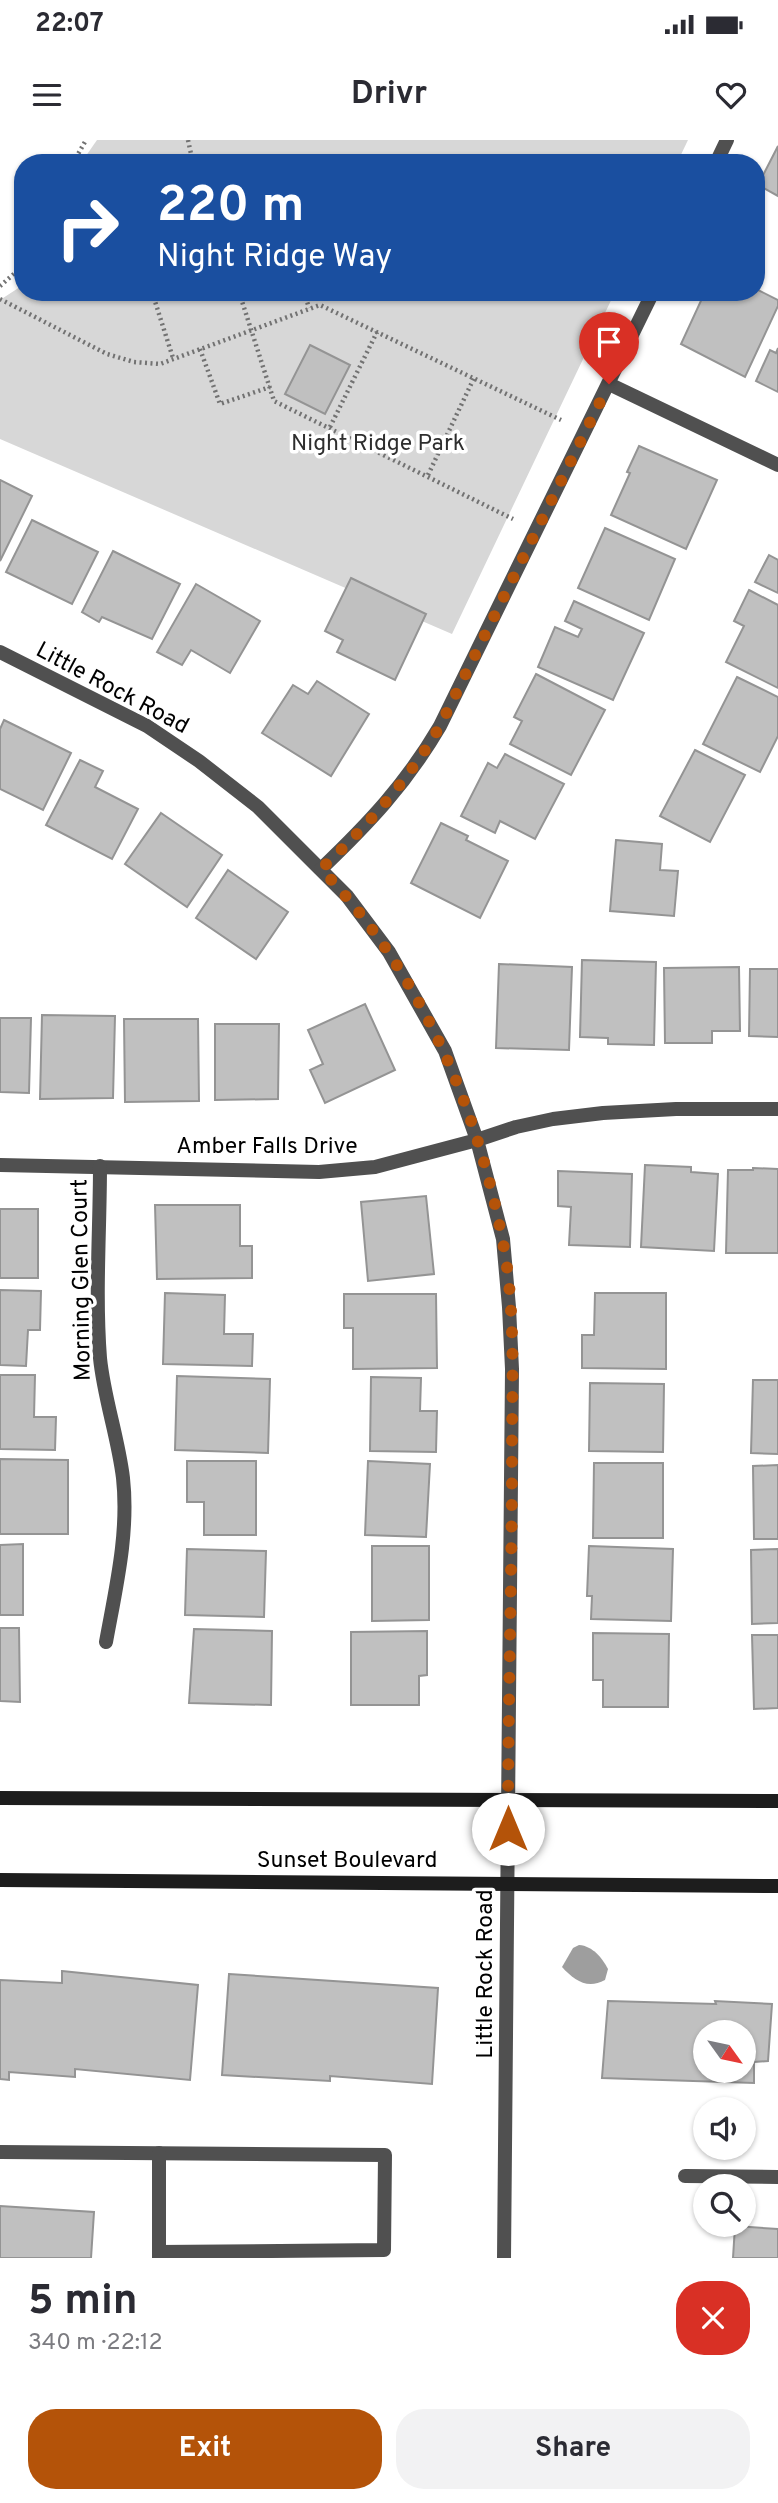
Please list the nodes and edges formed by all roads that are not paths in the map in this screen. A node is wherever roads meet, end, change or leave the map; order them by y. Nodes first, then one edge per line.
1 (649, 301) edge
2 (609, 384) junction
3 (778, 465) edge
4 (0, 652) edge
5 (321, 869) junction
6 (778, 1109) edge
7 (477, 1140) junction
8 (0, 1165) edge
9 (100, 1166) junction
10 (106, 1642) dead end
11 (0, 1798) edge
12 (508, 1801) junction
13 (778, 1801) edge
14 (0, 1880) edge
15 (508, 1883) junction
16 (778, 1886) edge
17 (0, 2152) edge
18 (159, 2153) junction
19 (685, 2176) dead end
20 (778, 2177) edge
21 (159, 2255) edge
22 (504, 2258) edge

1 - 2 street
2 - 3 street
2 - 5 street
4 - 5 street, Little Rock Road
5 - 7 street, Little Rock Road
6 - 7 street, Amber Falls Drive
7 - 9 street, Amber Falls Drive
7 - 12 street, Little Rock Road
8 - 9 street, Amber Falls Drive
9 - 10 street, Morning Glen Court
11 - 12 main road
12 - 13 main road
12 - 15 street, Little Rock Road
14 - 15 main road, Sunset Boulevard
15 - 16 main road, Sunset Boulevard
15 - 22 street, Little Rock Road
17 - 18 street
18 - 21 street
18 - 21 street
19 - 20 street

